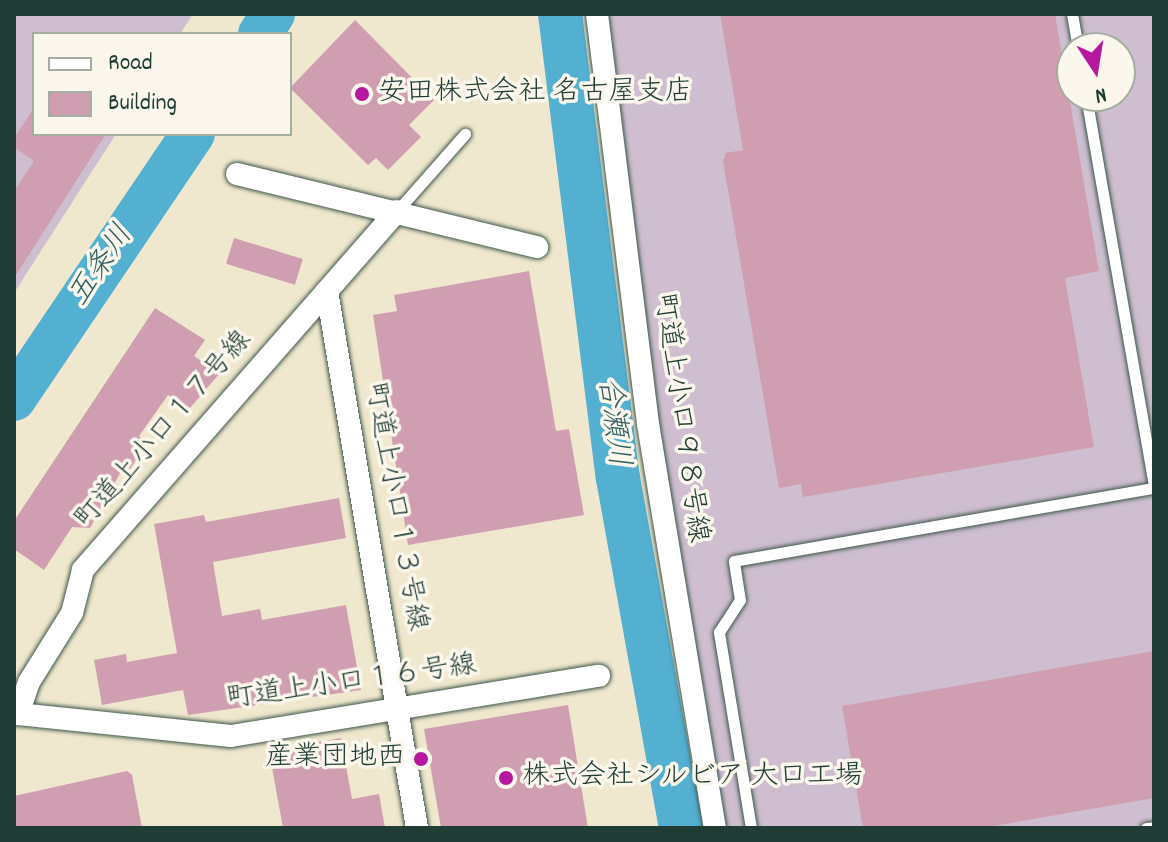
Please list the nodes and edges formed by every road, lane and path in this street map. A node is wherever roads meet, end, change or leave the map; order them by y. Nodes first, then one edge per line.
1 (597, 14) edge
2 (1089, 112) edge
3 (465, 134) dead end
4 (237, 174) dead end
5 (397, 211) junction
6 (537, 247) dead end
7 (327, 291) junction
8 (1154, 487) edge
9 (599, 676) dead end
10 (398, 710) junction
11 (16, 714) edge
12 (1154, 827) edge
13 (417, 828) edge
14 (715, 828) edge
15 (751, 828) edge
16 (1146, 828) edge

1 - 14 street, 町道上小口９８号線
2 - 8 lane
3 - 5 lane
4 - 5 street
5 - 6 street
5 - 7 street, 町道上小口１７号線
7 - 10 street, 町道上小口１３号線
7 - 11 street, 町道上小口１７号線
8 - 15 lane
9 - 10 street, 町道上小口１６号線
10 - 11 street, 町道上小口１６号線
10 - 13 street, 町道上小口１３号線
12 - 16 lane

